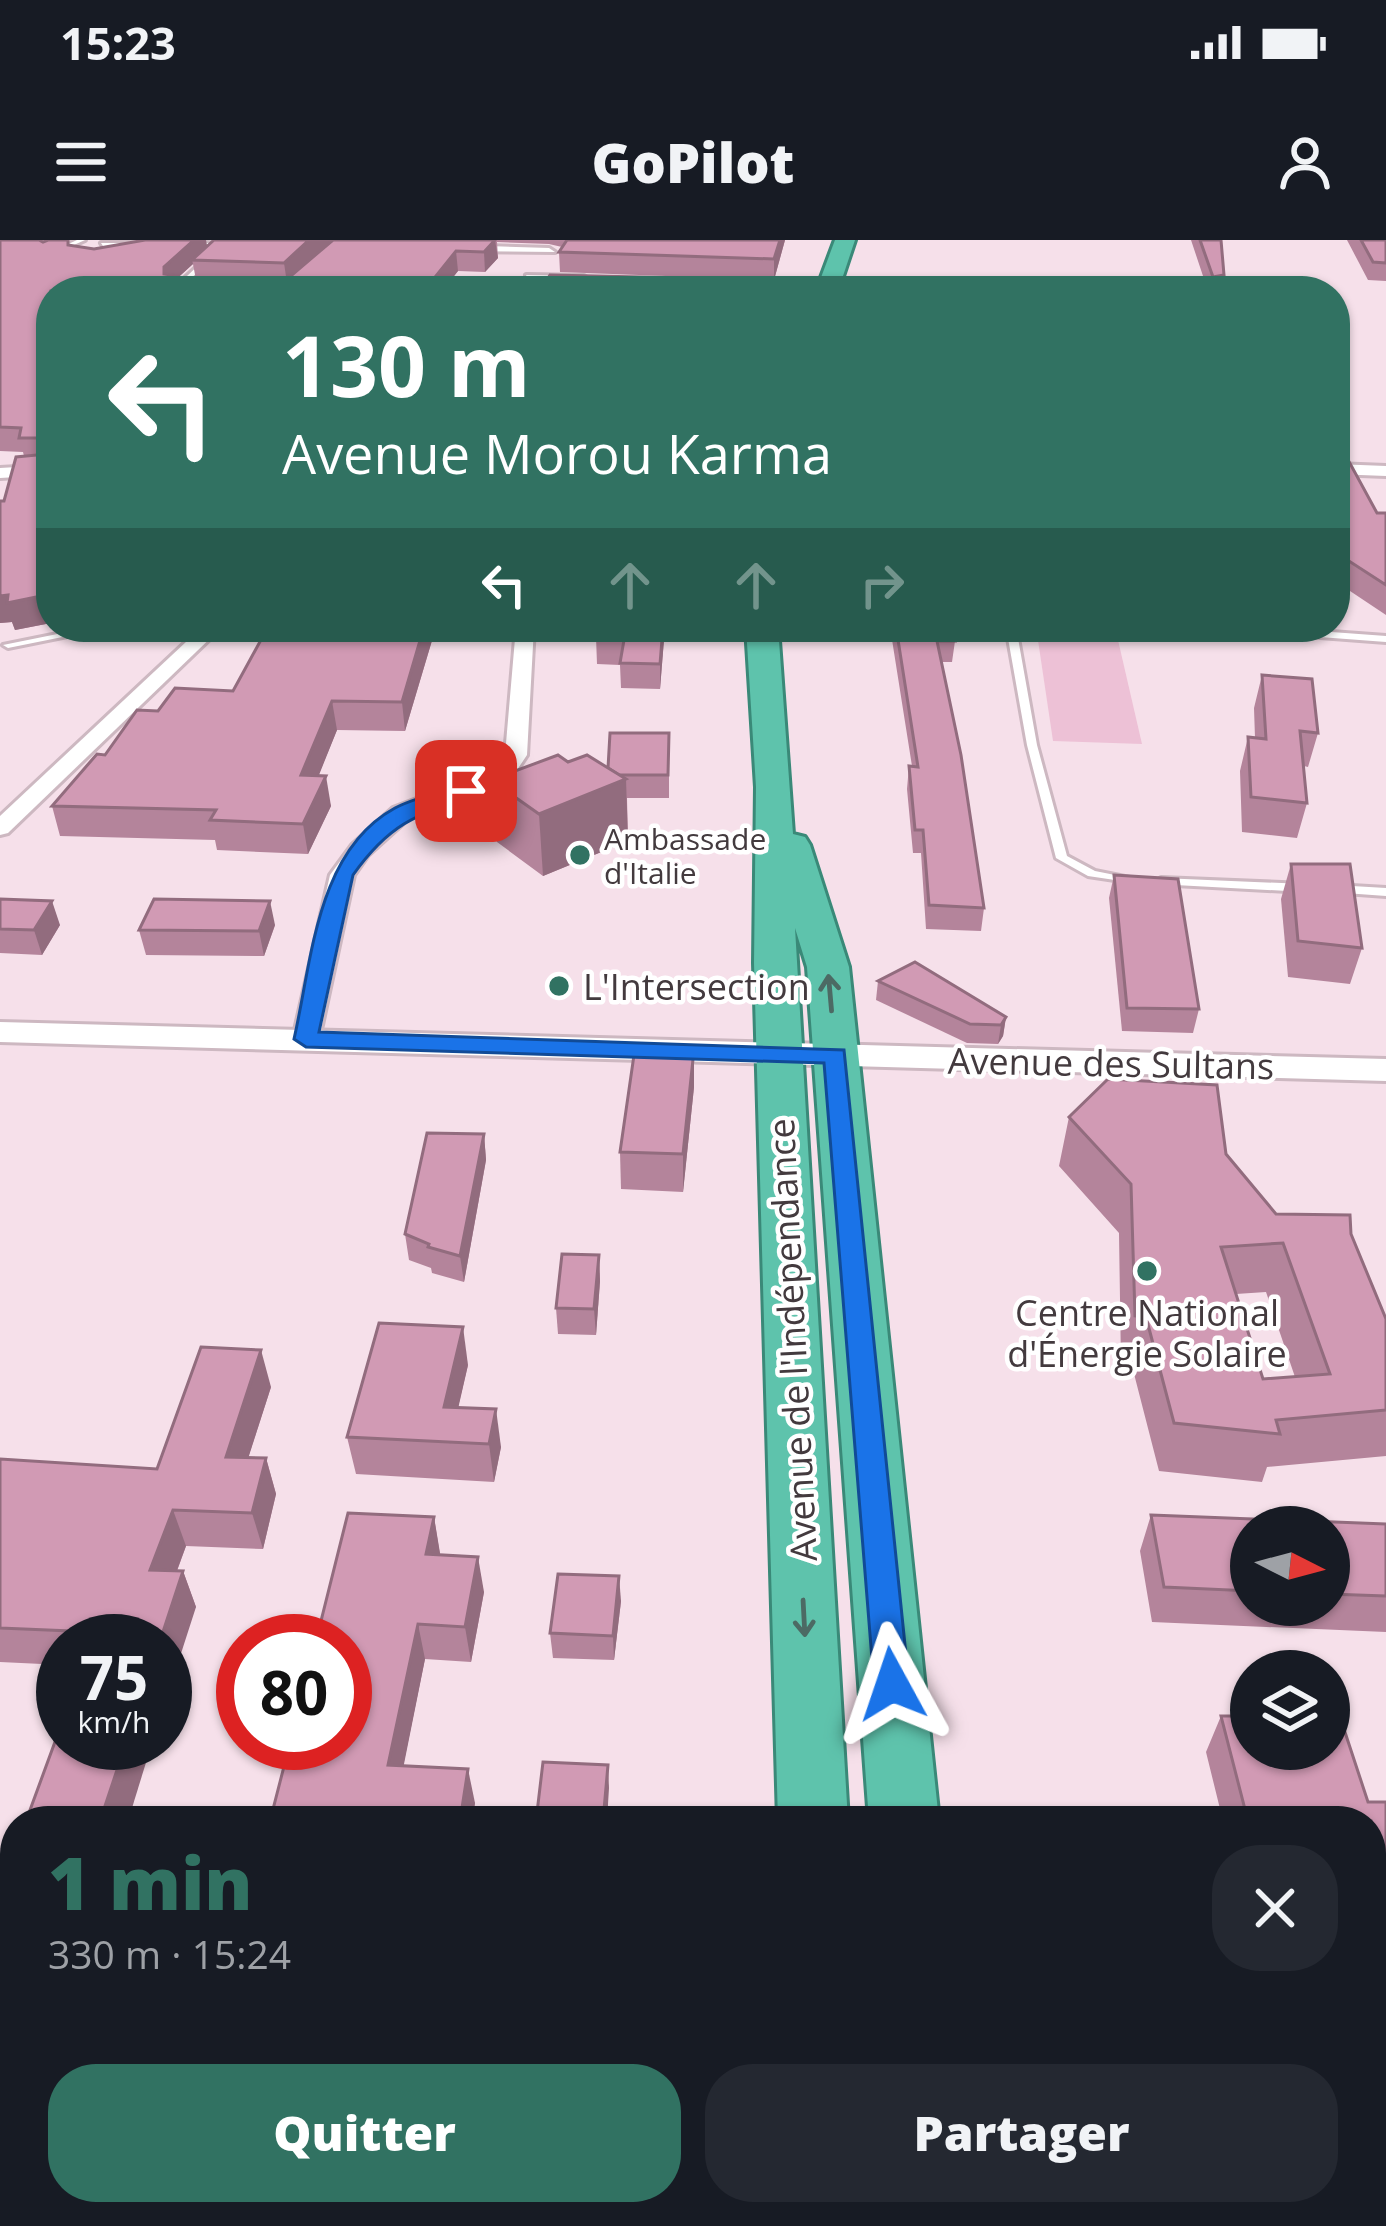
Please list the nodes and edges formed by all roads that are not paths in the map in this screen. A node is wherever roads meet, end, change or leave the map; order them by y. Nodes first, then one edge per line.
1 (82, 240) edge
2 (559, 240) edge
3 (845, 240) edge
4 (107, 242) edge
5 (175, 243) edge
6 (160, 244) edge
7 (433, 248) edge
8 (86, 250) edge
9 (549, 253) junction
10 (44, 256) edge
11 (191, 276) edge
12 (532, 276) edge
13 (833, 276) edge
14 (1350, 470) edge
15 (36, 471) edge
16 (1386, 471) edge
17 (0, 472) edge
18 (1350, 636) edge
19 (1386, 639) edge
20 (36, 640) edge
21 (197, 642) edge
22 (524, 642) edge
23 (763, 642) edge
24 (1014, 642) edge
25 (8, 645) dead end
26 (774, 787) junction
27 (0, 828) edge
28 (1386, 892) edge
29 (0, 1032) edge
30 (306, 1039) junction
31 (779, 1054) junction
32 (836, 1055) junction
33 (1386, 1070) edge
34 (812, 1806) edge
35 (903, 1806) edge

1 - 10 lane
2 - 9 street
3 - 13 highway
4 - 6 lane
4 - 8 lane
5 - 11 lane
7 - 9 street
9 - 12 street
14 - 16 street
15 - 17 street
18 - 19 lane
20 - 25 lane
21 - 27 street
22 - 30 street
23 - 26 highway, Avenue de l'Indépendance
24 - 28 lane
26 - 31 highway, Avenue de l'Indépendance
32 -> 26 highway, Avenue de l'Indépendance
29 - 30 street, Avenue des Sultans
30 - 31 street, Avenue des Sultans
31 - 32 street, Avenue des Sultans
31 -> 34 highway, Avenue de l'Indépendance
32 - 33 street, Avenue des Sultans
32 - 35 highway, Avenue de l'Indépendance

